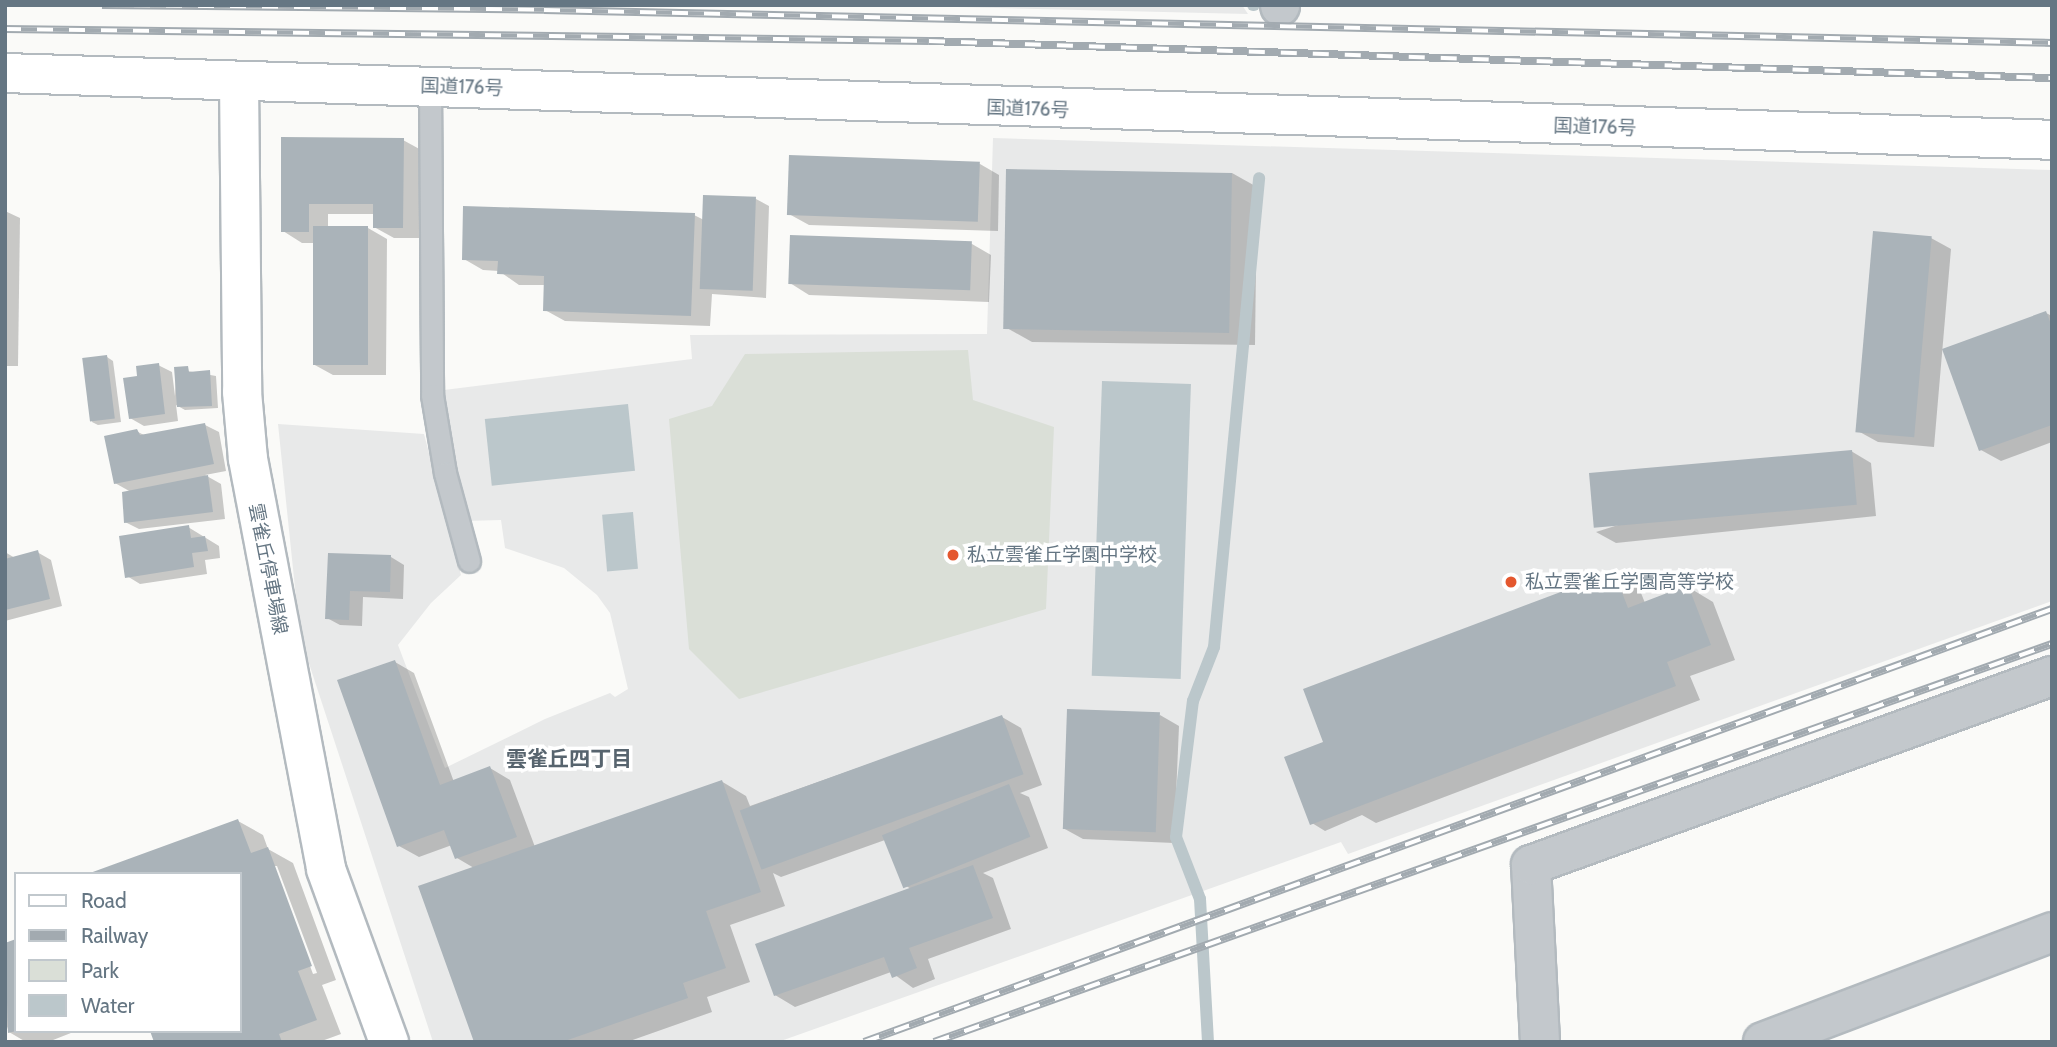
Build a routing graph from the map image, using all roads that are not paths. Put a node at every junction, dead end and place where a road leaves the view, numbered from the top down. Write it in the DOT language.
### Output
graph roads {
  1 [pos="5,73"];
  2 [pos="239,81"];
  3 [pos="430,86"];
  4 [pos="2052,140"];
  5 [pos="469,561"];
  6 [pos="2052,676"];
  7 [pos="2052,932"];
  8 [pos="389,1042"];
  9 [pos="1540,1042"];
  10 [pos="1763,1042"];
  1 -- 2 [label="main road, 国道176号"];
  2 -- 3 [label="main road, 国道176号"];
  2 -- 8 [label="main road, 雲雀丘停車場線"];
  3 -- 4 [label="main road, 国道176号"];
  3 -- 5 [label="lane"];
  6 -- 9 [label="street"];
  7 -- 10 [label="street"];
}
